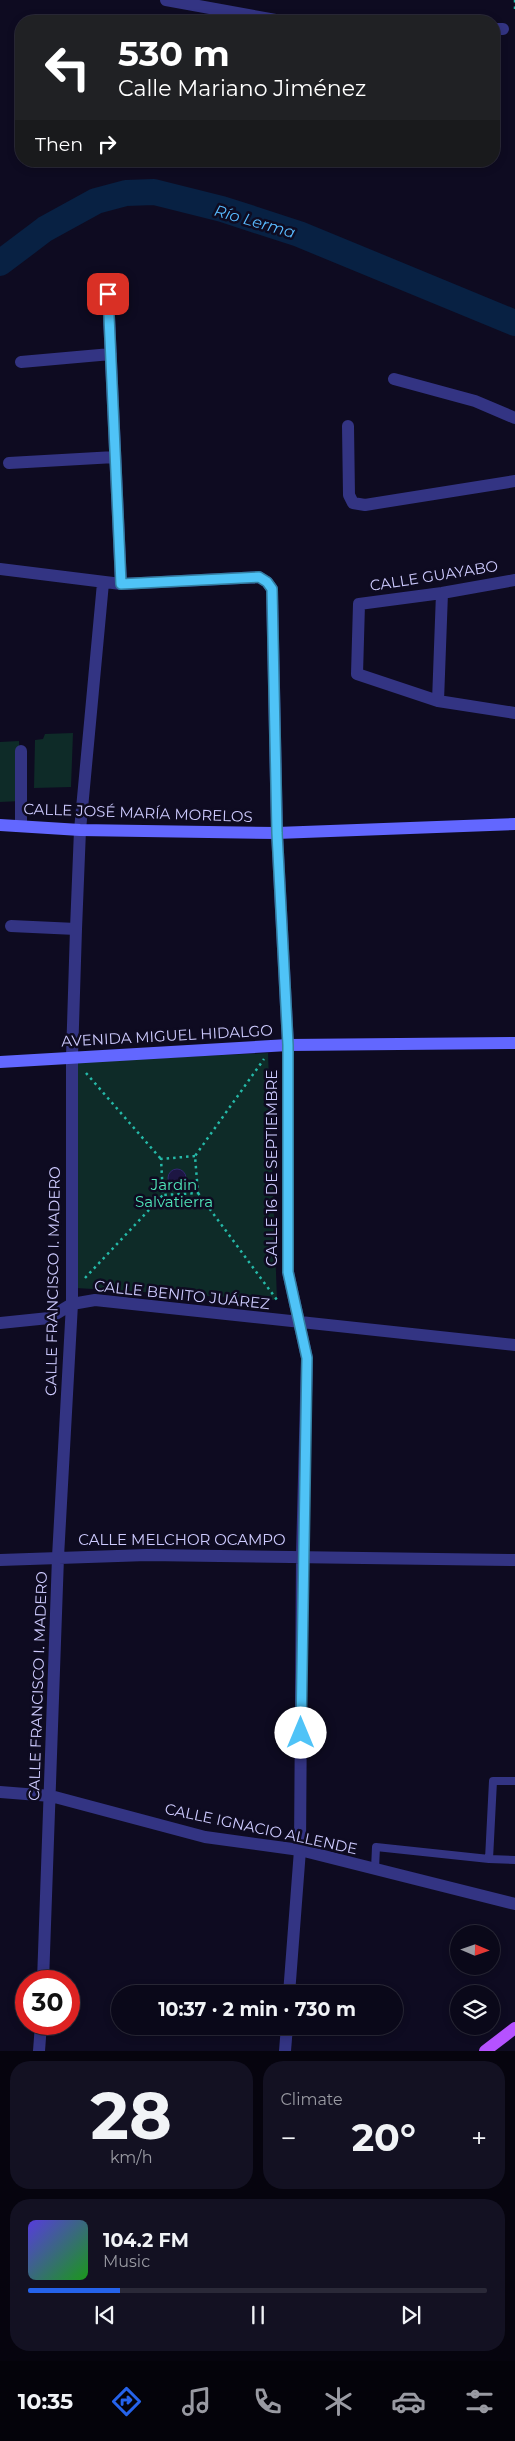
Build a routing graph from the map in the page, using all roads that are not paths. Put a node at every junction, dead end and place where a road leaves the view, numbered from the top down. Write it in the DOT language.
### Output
graph roads {
  1 [pos="166,0"];
  2 [pos="248,15"];
  3 [pos="108,294"];
  4 [pos="110,354"];
  5 [pos="21,362"];
  6 [pos="394,380"];
  7 [pos="515,418"];
  8 [pos="348,426"];
  9 [pos="115,457"];
  10 [pos="9,463"];
  11 [pos="515,481"];
  12 [pos="0,569"];
  13 [pos="515,580"];
  14 [pos="104,582"];
  15 [pos="121,584"];
  16 [pos="442,593"];
  17 [pos="438,701"];
  18 [pos="515,713"];
  19 [pos="21,751"];
  20 [pos="515,824"];
  21 [pos="0,825"];
  22 [pos="21,826"];
  23 [pos="80,830"];
  24 [pos="277,833"];
  25 [pos="11,926"];
  26 [pos="76,929"];
  27 [pos="515,1043"];
  28 [pos="288,1045"];
  29 [pos="72,1057"];
  30 [pos="0,1062"];
  31 [pos="72,1304"];
  32 [pos="0,1323"];
  33 [pos="299,1323"];
  34 [pos="515,1345"];
  35 [pos="302,1556"];
  36 [pos="58,1557"];
  37 [pos="0,1560"];
  38 [pos="515,1560"];
  39 [pos="515,1782"];
  40 [pos="0,1792"];
  41 [pos="51,1796"];
  42 [pos="300,1850"];
  43 [pos="489,1859"];
  44 [pos="515,1860"];
  45 [pos="375,1869"];
  46 [pos="515,1904"];
  47 [pos="43,1970"];
  48 [pos="290,1985"];
  49 [pos="515,2028"];
  50 [pos="40,2035"];
  51 [pos="286,2035"];
  52 [pos="39,2051"];
  53 [pos="285,2051"];
  54 [pos="485,2051"];
  1 -- 2 [label="street"];
  3 -- 4 [label="street"];
  4 -- 5 [label="street"];
  4 -- 9 [label="street"];
  6 -- 7 [label="street"];
  8 -- 11 [label="street"];
  9 -- 10 [label="street"];
  9 -- 15 [label="street"];
  12 -- 14 [label="street"];
  13 -- 16 [label="street, CALLE GUAYABO"];
  14 -- 15 [label="street"];
  14 -- 23 [label="street, CALLE FRANCISCO I. MADERO"];
  15 -- 24 [label="street, CALLE 16 DE SEPTIEMBRE"];
  16 -- 17 [label="street"];
  16 -- 17 [label="street, CALLE GUAYABO"];
  17 -- 18 [label="street"];
  19 -- 22 [label="street"];
  20 -- 24 [label="street, CALLE JOSÉ MARÍA MORELOS"];
  21 -- 22 [label="street, CALLE JOSÉ MARÍA MORELOS"];
  22 -- 23 [label="street, CALLE JOSÉ MARÍA MORELOS"];
  23 -- 24 [label="street, CALLE JOSÉ MARÍA MORELOS"];
  23 -- 26 [label="street, CALLE FRANCISCO I. MADERO"];
  24 -- 28 [label="street, CALLE 16 DE SEPTIEMBRE"];
  25 -- 26 [label="street"];
  26 -- 29 [label="street, CALLE FRANCISCO I. MADERO"];
  27 -- 28 [label="street, AVENIDA MIGUEL HIDALGO"];
  28 -- 29 [label="street, AVENIDA MIGUEL HIDALGO"];
  28 -- 33 [label="street, CALLE 16 DE SEPTIEMBRE"];
  29 -- 30 [label="street, AVENIDA MIGUEL HIDALGO"];
  29 -- 31 [label="street, CALLE FRANCISCO I. MADERO"];
  31 -- 32 [label="street, CALLE BENITO JUÁREZ"];
  31 -- 33 [label="street, CALLE BENITO JUÁREZ"];
  31 -- 36 [label="street, CALLE FRANCISCO I. MADERO"];
  33 -- 34 [label="street, CALLE BENITO JUÁREZ"];
  33 -- 35 [label="street, CALLE 16 DE SEPTIEMBRE"];
  35 -- 36 [label="street, CALLE MELCHOR OCAMPO"];
  35 -- 38 [label="street, CALLE MELCHOR OCAMPO"];
  35 -- 42 [label="street, CALLE 16 DE SEPTIEMBRE"];
  36 -- 37 [label="street, CALLE MELCHOR OCAMPO"];
  36 -- 41 [label="street, CALLE FRANCISCO I. MADERO"];
  39 -- 43 [label="lane"];
  40 -- 41 [label="street, CALLE IGNACIO ALLENDE"];
  41 -- 42 [label="street, CALLE IGNACIO ALLENDE"];
  41 -- 47 [label="street, CALLE FRANCISCO I. MADERO"];
  42 -- 45 [label="street, CALLE IGNACIO ALLENDE"];
  42 -- 48 [label="street, CALLE 16 DE SEPTIEMBRE"];
  43 -- 44 [label="lane"];
  43 -- 45 [label="lane"];
  45 -- 46 [label="street, CALLE IGNACIO ALLENDE"];
  49 -- 54 [label="main road"];
  50 -- 52 [label="street"];
  51 -- 53 [label="street"];
}
